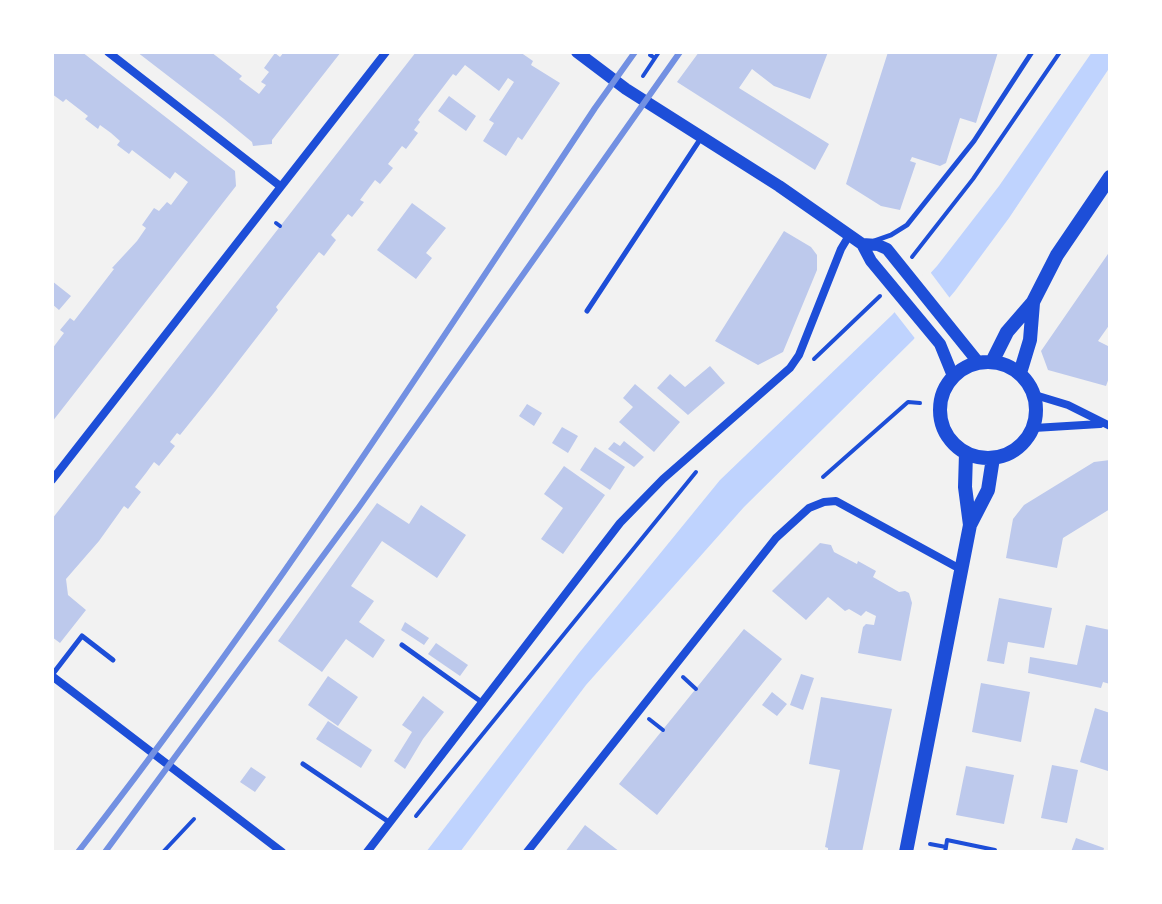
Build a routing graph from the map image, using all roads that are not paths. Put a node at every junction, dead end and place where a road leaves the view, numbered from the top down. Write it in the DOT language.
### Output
graph roads {
  1 [pos="108,52"];
  2 [pos="386,52"];
  3 [pos="577,52"];
  4 [pos="1032,52"];
  5 [pos="701,137"];
  6 [pos="1110,177"];
  7 [pos="280,186"];
  8 [pos="850,234"];
  9 [pos="862,244"];
  10 [pos="1033,302"];
  11 [pos="587,311"];
  12 [pos="985,362"];
  13 [pos="1020,373"];
  14 [pos="953,376"];
  15 [pos="1035,395"];
  16 [pos="1106,425"];
  17 [pos="1034,428"];
  18 [pos="966,453"];
  19 [pos="993,458"];
  20 [pos="52,480"];
  21 [pos="970,525"];
  22 [pos="962,570"];
  23 [pos="402,645"];
  24 [pos="113,660"];
  25 [pos="52,676"];
  26 [pos="484,703"];
  27 [pos="303,764"];
  28 [pos="390,823"];
  29 [pos="282,852"];
  30 [pos="367,852"];
  31 [pos="527,852"];
  32 [pos="906,852"];
  1 -- 7 [label="street"];
  2 -- 7 [label="street"];
  3 -- 5 [label="street"];
  4 -- 9 [label="lane"];
  5 -- 8 [label="street"];
  5 -- 11 [label="lane"];
  6 -- 10 [label="main road"];
  7 -- 20 [label="street"];
  8 -- 9 [label="street"];
  8 -- 26 [label="street"];
  9 -- 12 [label="street"];
  9 -- 14 [label="street"];
  10 -- 12 [label="main road"];
  10 -- 13 [label="main road"];
  12 -- 13 [label="main road"];
  12 -- 14 [label="main road"];
  13 -- 15 [label="main road"];
  14 -- 18 [label="main road"];
  15 -- 16 [label="street"];
  15 -- 17 [label="main road"];
  16 -- 17 [label="street"];
  17 -- 19 [label="main road"];
  18 -- 19 [label="main road"];
  18 -- 21 [label="main road"];
  19 -- 21 [label="main road"];
  21 -- 22 [label="main road"];
  22 -- 31 [label="street"];
  22 -- 32 [label="main road"];
  23 -- 26 [label="lane"];
  24 -- 25 [label="lane"];
  25 -- 29 [label="street"];
  26 -- 28 [label="street"];
  27 -- 28 [label="lane"];
  28 -- 30 [label="street"];
}
